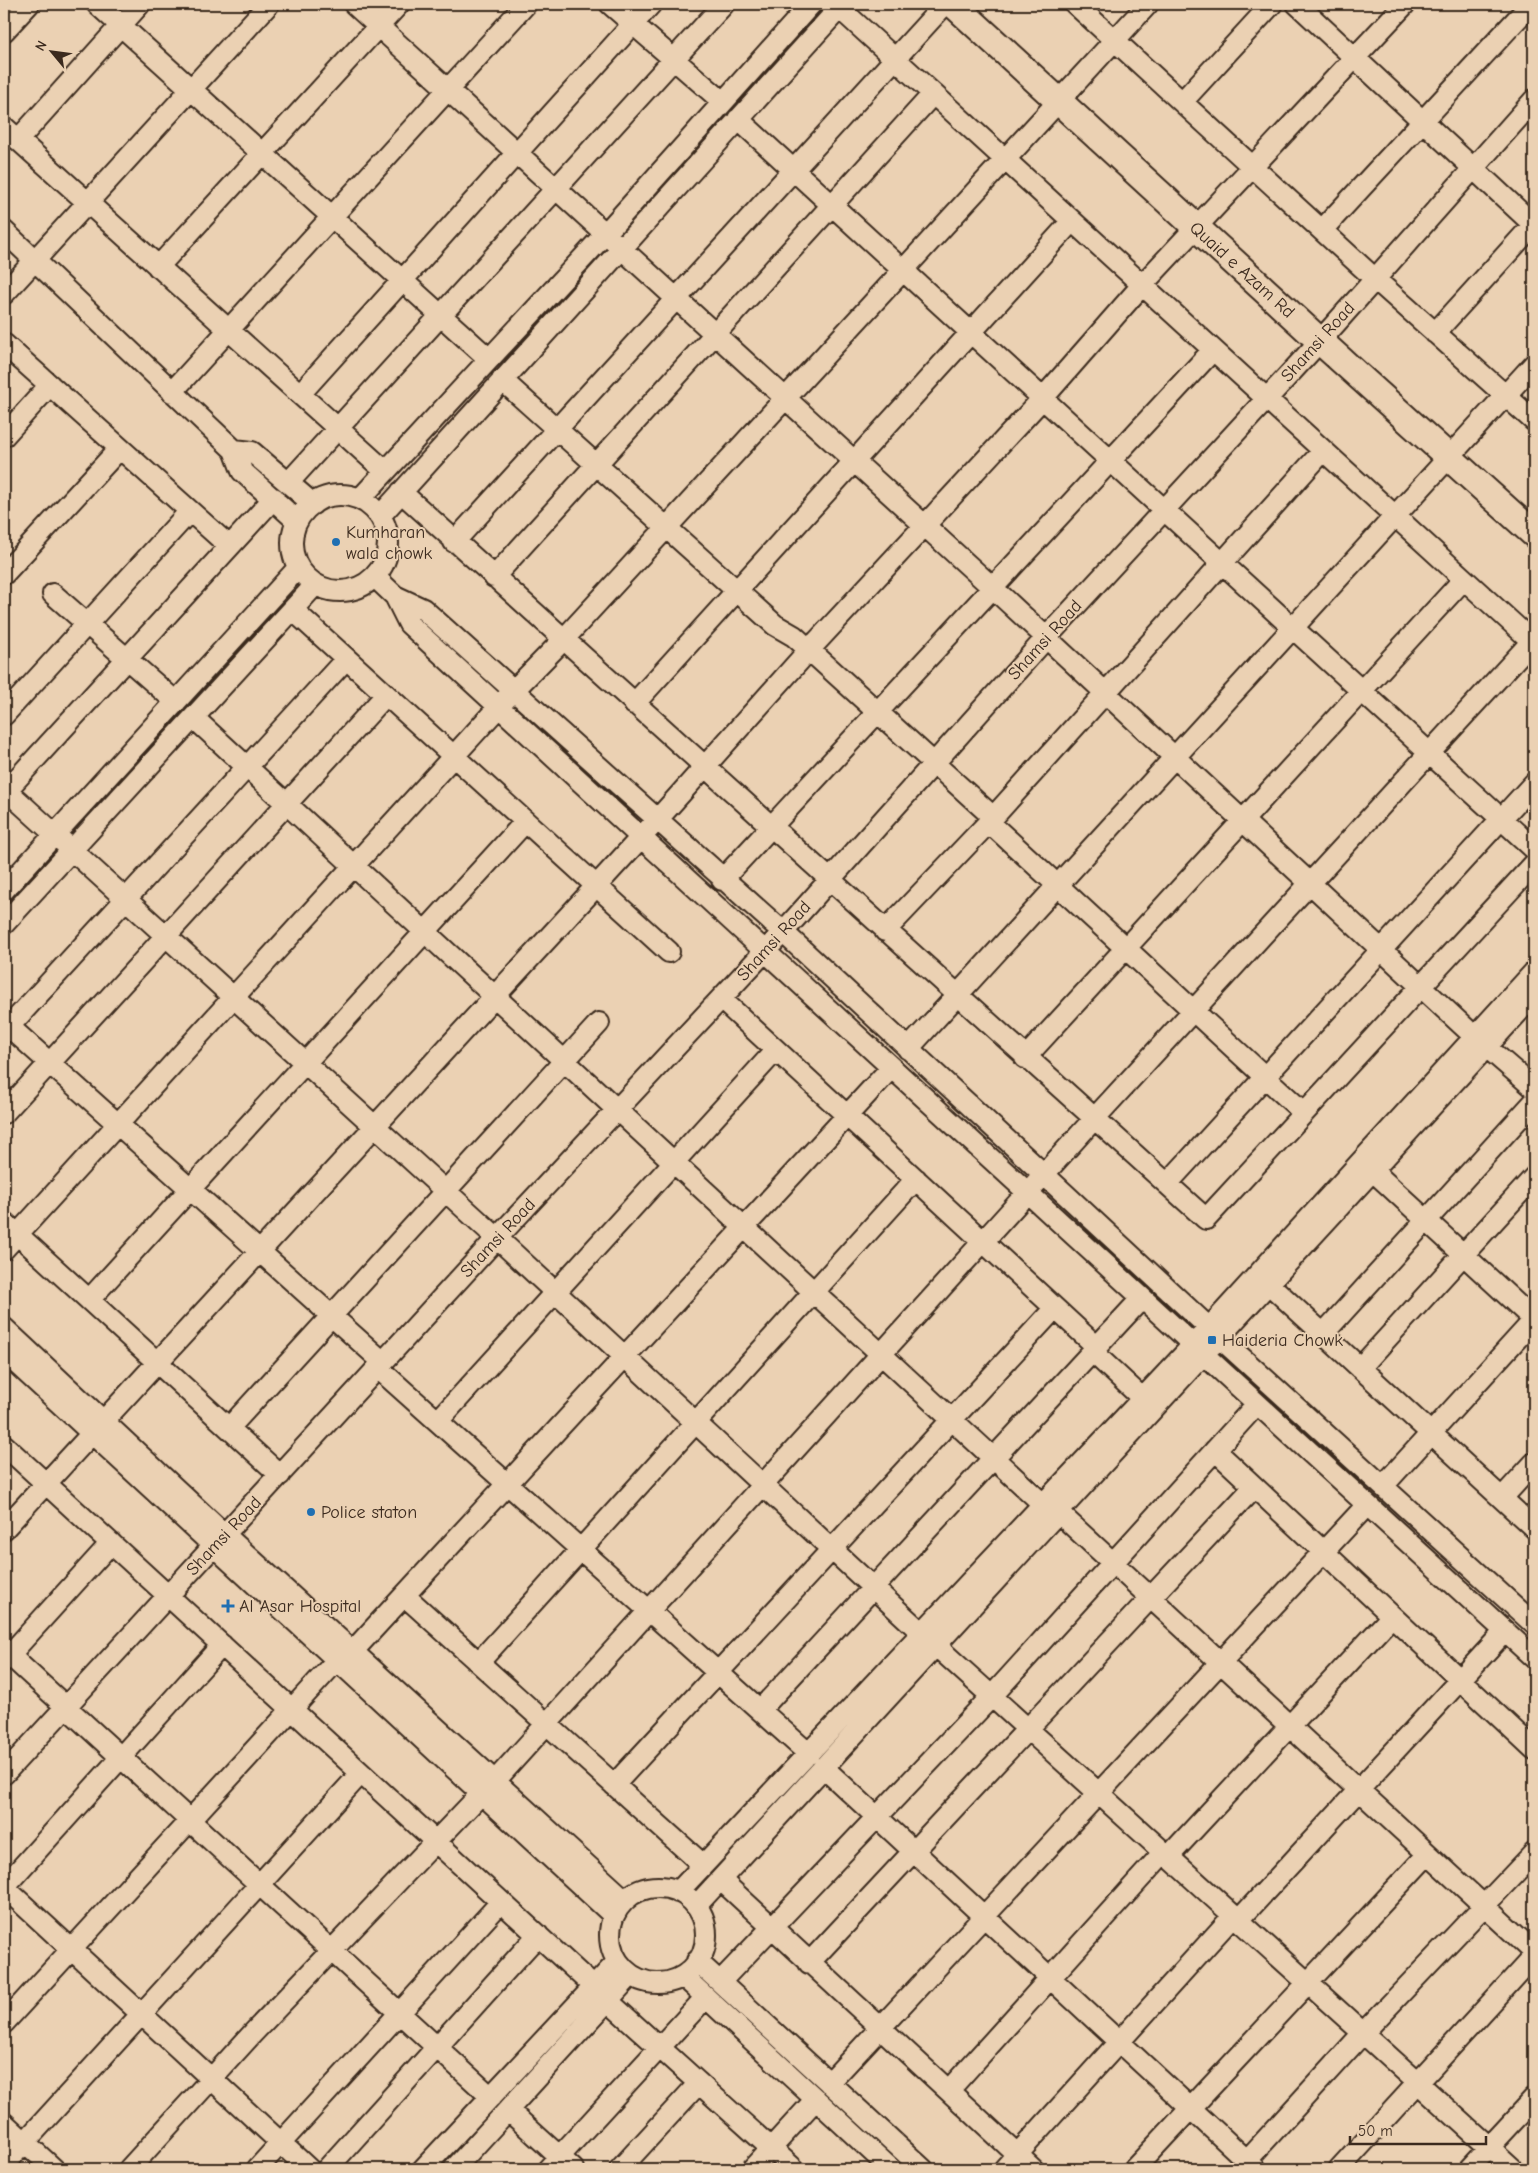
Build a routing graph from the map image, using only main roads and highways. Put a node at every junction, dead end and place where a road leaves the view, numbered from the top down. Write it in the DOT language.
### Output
graph roads {
  1 [pos="953,4"];
  2 [pos="1534,534"];
  1 -- 2 [label="main road, Quaid e Azam Rd"];
}
